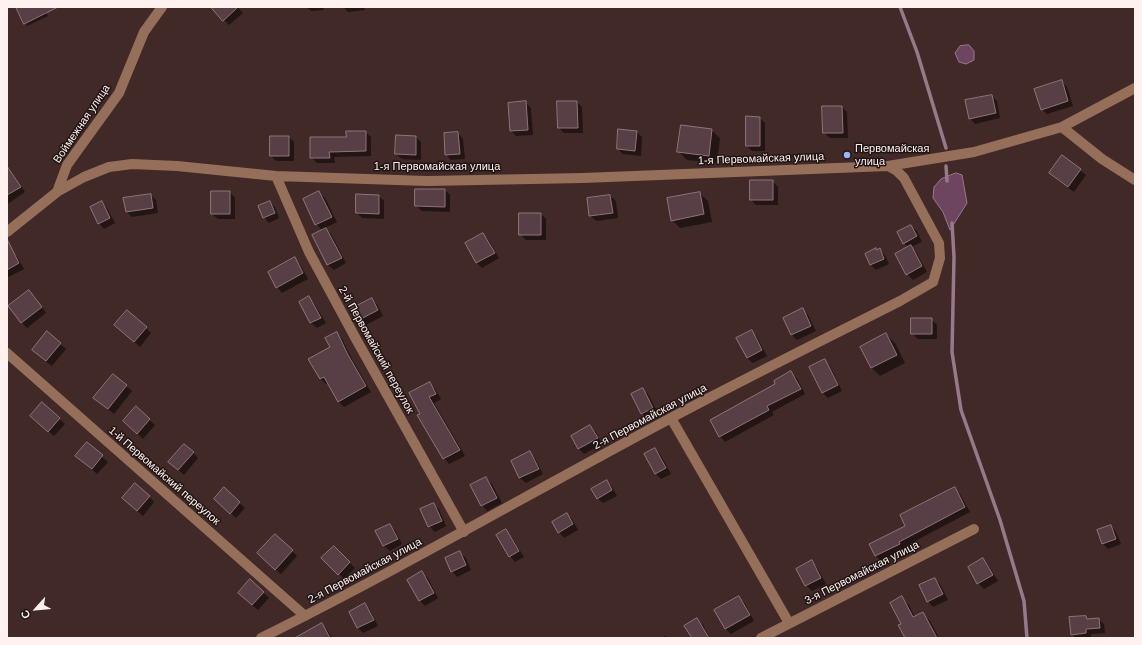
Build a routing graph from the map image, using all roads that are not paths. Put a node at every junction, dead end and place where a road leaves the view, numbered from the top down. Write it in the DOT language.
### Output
graph roads {
  1 [pos="162,7"];
  2 [pos="1135,88"];
  3 [pos="1062,127"];
  4 [pos="888,166"];
  5 [pos="276,176"];
  6 [pos="1135,180"];
  7 [pos="57,192"];
  8 [pos="7,232"];
  9 [pos="7,353"];
  10 [pos="671,418"];
  11 [pos="974,529"];
  12 [pos="464,532"];
  13 [pos="306,616"];
  14 [pos="789,623"];
  15 [pos="261,638"];
  16 [pos="761,638"];
  1 -- 7 [label="street, Воймежная улица"];
  2 -- 3 [label="street, 1-я Первомайская улица"];
  3 -- 4 [label="street, 1-я Первомайская улица"];
  3 -- 6 [label="street"];
  4 -- 5 [label="street, 1-я Первомайская улица"];
  4 -- 10 [label="street, 2-я Первомайская улица"];
  5 -- 7 [label="street, 1-я Первомайская улица"];
  5 -- 12 [label="street, 2-й Первомайский переулок"];
  7 -- 8 [label="street, 1-я Первомайская улица"];
  9 -- 13 [label="street, 1-й Первомайский переулок"];
  10 -- 12 [label="street, 2-я Первомайская улица"];
  10 -- 14 [label="street"];
  11 -- 14 [label="street, 3-я Первомайская улица"];
  12 -- 13 [label="street, 2-я Первомайская улица"];
  13 -- 15 [label="street, 2-я Первомайская улица"];
  14 -- 16 [label="street, 3-я Первомайская улица"];
}
